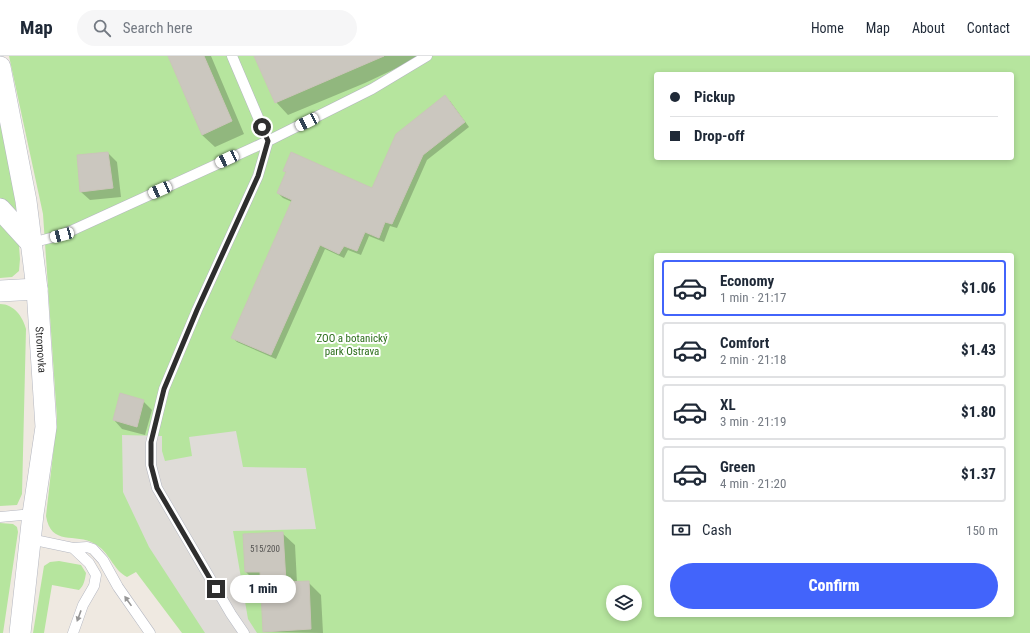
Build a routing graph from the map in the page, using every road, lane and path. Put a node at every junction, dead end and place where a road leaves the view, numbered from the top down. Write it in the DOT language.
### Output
graph roads {
  1 [pos="232,56"];
  2 [pos="427,56"];
  3 [pos="0,68"];
  4 [pos="268,141"];
  5 [pos="0,209"];
  6 [pos="31,243"];
  7 [pos="37,289"];
  8 [pos="0,291"];
  9 [pos="33,514"];
  10 [pos="0,517"];
  11 [pos="30,539"];
  12 [pos="73,548"];
  13 [pos="20,633"];
  14 [pos="74,633"];
  15 [pos="150,633"];
  16 [pos="244,633"];
  1 -- 4 [label="lane"];
  2 -- 4 [label="lane"];
  3 -- 6 [label="street, Stromovka"];
  4 -- 6 [label="lane"];
  4 -- 16 [label="lane"];
  5 -- 6 [label="street"];
  6 -- 7 [label="street, Stromovka"];
  7 -- 8 [label="street"];
  7 -- 9 [label="street, Stromovka"];
  9 -- 10 [label="lane"];
  9 -- 11 [label="street, Stromovka"];
  11 -- 12 [label="lane"];
  11 -- 13 [label="street, Stromovka"];
  12 -- 14 [label="lane, one-way"];
  15 -- 12 [label="lane, one-way"];
}
